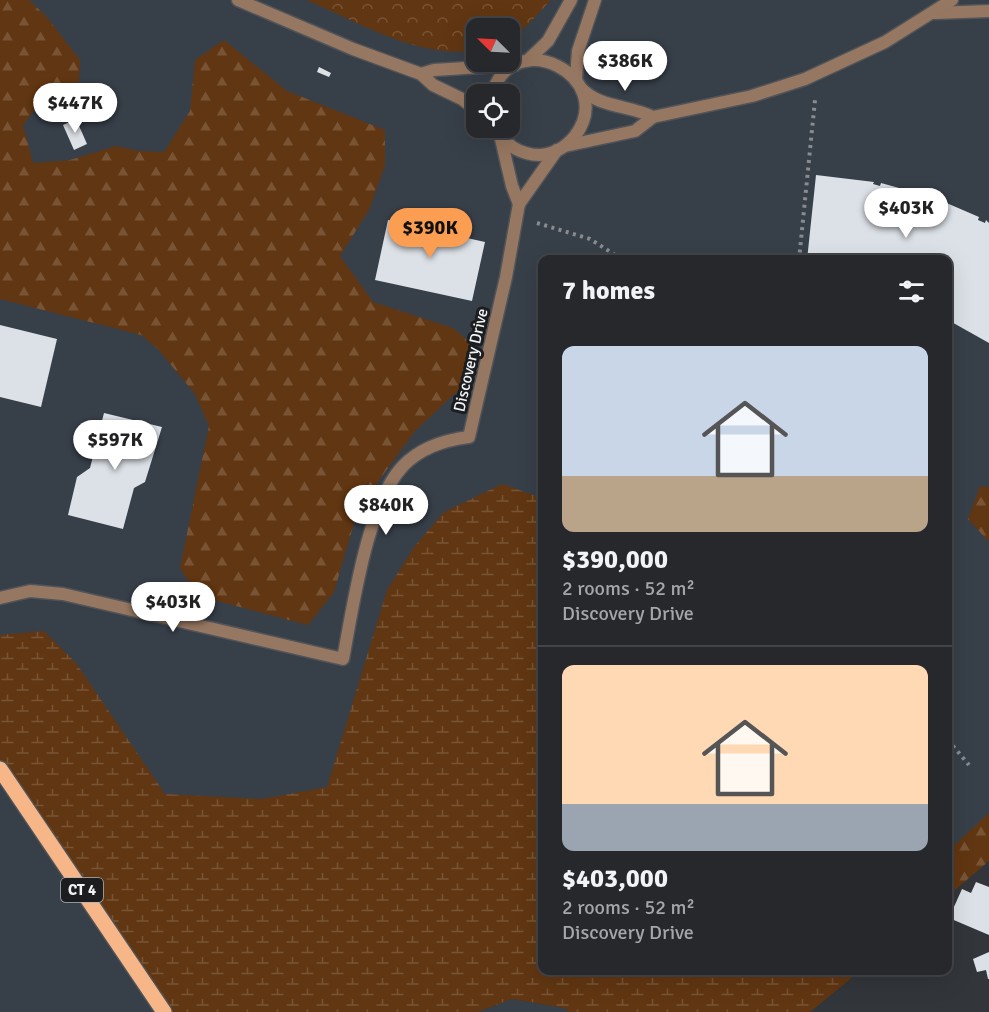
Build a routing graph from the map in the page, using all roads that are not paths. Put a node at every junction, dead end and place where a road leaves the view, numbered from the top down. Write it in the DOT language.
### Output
graph roads {
  1 [pos="238,0"];
  2 [pos="571,0"];
  3 [pos="595,0"];
  4 [pos="952,0"];
  5 [pos="989,11"];
  6 [pos="933,13"];
  7 [pos="522,63"];
  8 [pos="421,74"];
  9 [pos="578,83"];
  10 [pos="498,84"];
  11 [pos="466,102"];
  12 [pos="653,117"];
  13 [pos="499,138"];
  14 [pos="504,138"];
  15 [pos="561,148"];
  16 [pos="519,204"];
  17 [pos="0,598"];
  18 [pos="0,768"];
  19 [pos="164,1012"];
  1 -- 8 [label="street"];
  2 -- 7 [label="street"];
  3 -- 9 [label="street, Discovery Drive"];
  4 -- 6 [label="street"];
  5 -- 6 [label="street"];
  6 -- 12 [label="street"];
  7 -- 8 [label="street"];
  7 -- 9 [label="street"];
  7 -- 10 [label="street"];
  8 -- 11 [label="street"];
  9 -- 12 [label="street"];
  9 -- 15 [label="street, Discovery Drive"];
  12 -- 15 [label="street"];
  13 -- 16 [label="street, Discovery Drive"];
  14 -- 15 [label="street"];
  15 -- 16 [label="street, Discovery Drive"];
  16 -- 17 [label="street, Discovery Drive"];
  18 -- 19 [label="main road, CT 4"];
}
